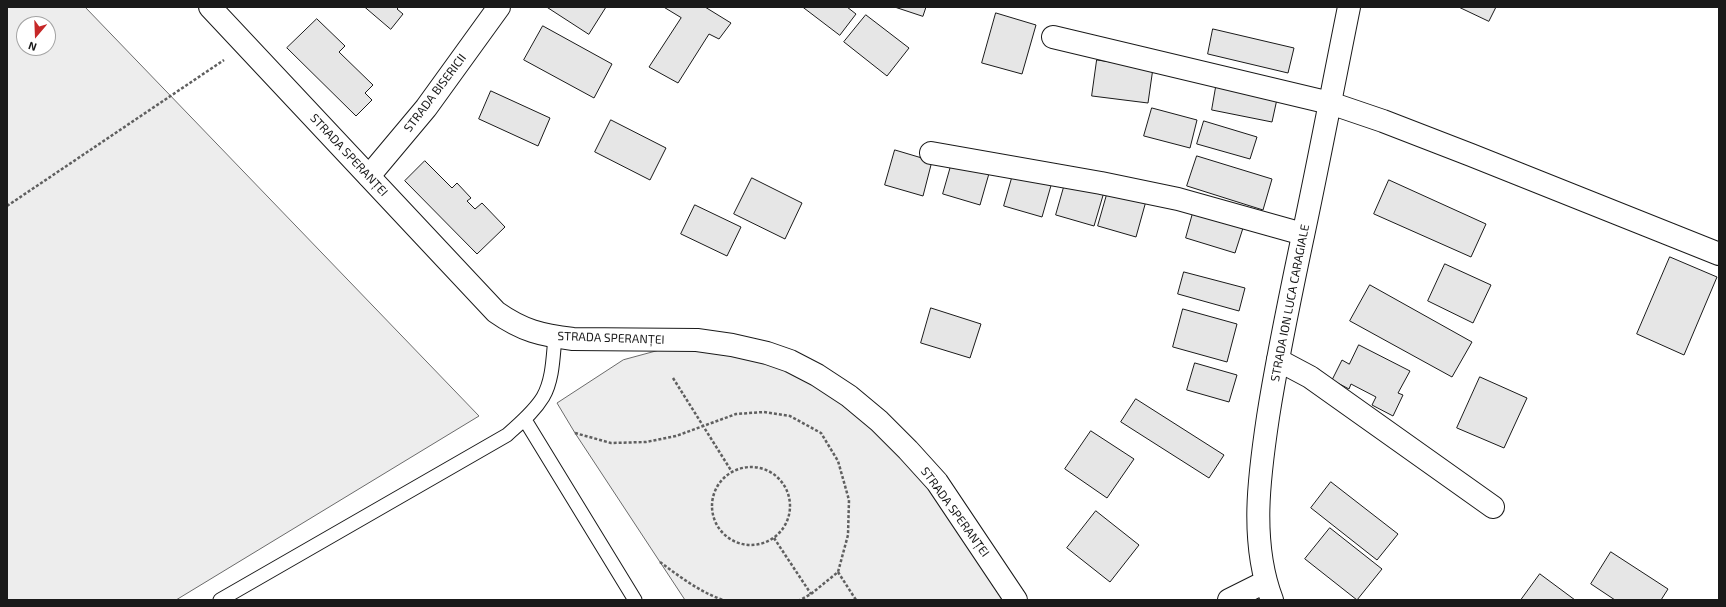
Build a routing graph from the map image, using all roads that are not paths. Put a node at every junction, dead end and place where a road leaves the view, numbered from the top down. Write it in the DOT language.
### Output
graph roads {
  1 [pos="210,7"];
  2 [pos="498,7"];
  3 [pos="1349,7"];
  4 [pos="1054,37"];
  5 [pos="1330,103"];
  6 [pos="931,153"];
  7 [pos="369,176"];
  8 [pos="1303,234"];
  9 [pos="1719,254"];
  10 [pos="555,337"];
  11 [pos="1278,360"];
  12 [pos="525,420"];
  13 [pos="1493,507"];
  14 [pos="1268,591"];
  15 [pos="220,600"];
  16 [pos="635,600"];
  17 [pos="1016,600"];
  18 [pos="1229,600"];
  1 -- 7 [label="street, STRADA SPERANȚEI"];
  2 -- 7 [label="street, STRADA BISERICII"];
  3 -- 5 [label="street, STRADA ION LUCA CARAGIALE"];
  4 -- 5 [label="street"];
  5 -- 8 [label="street, STRADA ION LUCA CARAGIALE"];
  5 -- 9 [label="street"];
  6 -- 8 [label="street"];
  7 -- 10 [label="street, STRADA SPERANȚEI"];
  8 -- 11 [label="street, STRADA ION LUCA CARAGIALE"];
  10 -- 12 [label="lane"];
  10 -- 17 [label="street, STRADA SPERANȚEI"];
  11 -- 13 [label="street"];
  11 -- 14 [label="street, STRADA ION LUCA CARAGIALE"];
  12 -- 15 [label="lane"];
  12 -- 16 [label="lane"];
  14 -- 18 [label="street"];
}
